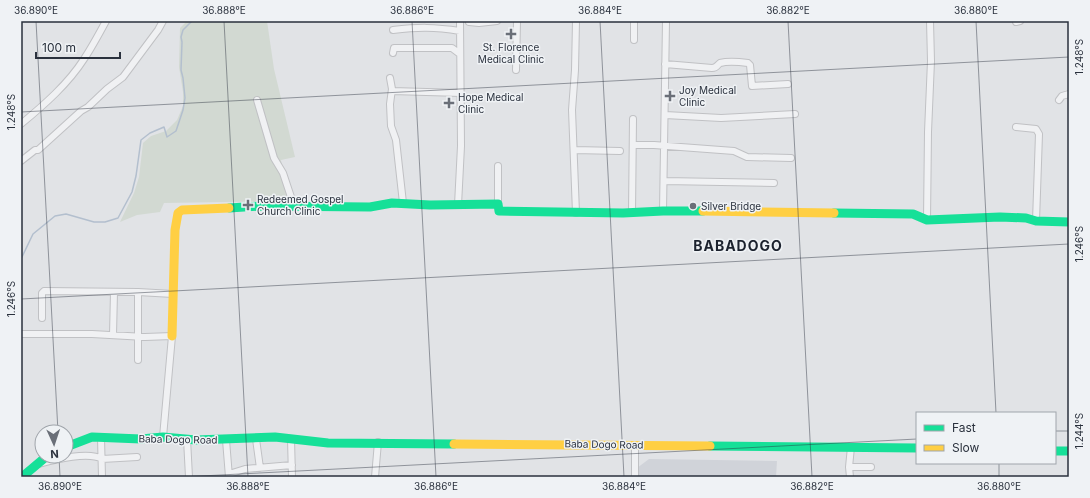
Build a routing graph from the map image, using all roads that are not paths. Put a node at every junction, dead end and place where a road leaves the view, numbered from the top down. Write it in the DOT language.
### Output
graph roads {
  1 [pos="106,21"];
  2 [pos="163,21"];
  3 [pos="460,21"];
  4 [pos="497,21"];
  5 [pos="517,21"];
  6 [pos="576,21"];
  7 [pos="634,21"];
  8 [pos="666,21"];
  9 [pos="930,21"];
  10 [pos="469,22"];
  11 [pos="393,30"];
  12 [pos="460,31"];
  13 [pos="634,40"];
  14 [pos="394,53"];
  15 [pos="460,54"];
  16 [pos="665,64"];
  17 [pos="516,70"];
  18 [pos="390,78"];
  19 [pos="788,84"];
  20 [pos="392,91"];
  21 [pos="461,93"];
  22 [pos="1069,94"];
  23 [pos="257,100"];
  24 [pos="1059,100"];
  25 [pos="795,114"];
  26 [pos="665,115"];
  27 [pos="633,119"];
  28 [pos="21,124"];
  29 [pos="1016,127"];
  30 [pos="633,145"];
  31 [pos="665,146"];
  32 [pos="574,150"];
  33 [pos="620,151"];
  34 [pos="791,158"];
  35 [pos="21,161"];
  36 [pos="498,166"];
  37 [pos="664,181"];
  38 [pos="774,183"];
  39 [pos="403,203"];
  40 [pos="498,204"];
  41 [pos="458,205"];
  42 [pos="294,206"];
  43 [pos="663,211"];
  44 [pos="576,213"];
  45 [pos="632,213"];
  46 [pos="927,220"];
  47 [pos="1036,221"];
  48 [pos="1069,222"];
  49 [pos="114,292"];
  50 [pos="138,292"];
  51 [pos="173,294"];
  52 [pos="42,318"];
  53 [pos="21,334"];
  54 [pos="113,336"];
  55 [pos="138,336"];
  56 [pos="172,336"];
  57 [pos="138,360"];
  58 [pos="163,437"];
  59 [pos="101,438"];
  60 [pos="187,439"];
  61 [pos="256,439"];
  62 [pos="291,439"];
  63 [pos="226,440"];
  64 [pos="378,442"];
  65 [pos="74,444"];
  66 [pos="635,445"];
  67 [pos="851,448"];
  68 [pos="916,448"];
  69 [pos="1056,451"];
  70 [pos="1069,451"];
  71 [pos="137,457"];
  72 [pos="102,459"];
  73 [pos="35,465"];
  74 [pos="292,465"];
  75 [pos="849,467"];
  76 [pos="871,467"];
  77 [pos="260,468"];
  78 [pos="229,476"];
  79 [pos="22,477"];
  80 [pos="102,477"];
  81 [pos="189,477"];
  82 [pos="292,477"];
  83 [pos="375,477"];
  84 [pos="635,477"];
  85 [pos="850,477"];
  1 -- 28 [label="street"];
  2 -- 35 [label="street"];
  3 -- 12 [label="street"];
  4 -- 10 [label="street"];
  5 -- 17 [label="street"];
  6 -- 32 [label="street"];
  7 -- 13 [label="street"];
  8 -- 16 [label="street"];
  9 -- 46 [label="street"];
  11 -- 12 [label="street"];
  12 -- 15 [label="street"];
  14 -- 15 [label="street"];
  15 -- 21 [label="street"];
  16 -- 19 [label="street"];
  16 -- 26 [label="street"];
  18 -- 20 [label="street"];
  20 -- 21 [label="street"];
  20 -- 39 [label="street"];
  21 -- 41 [label="street"];
  22 -- 24 [label="street"];
  23 -- 42 [label="street"];
  25 -- 26 [label="street"];
  26 -- 31 [label="street"];
  27 -- 30 [label="street"];
  29 -- 47 [label="street"];
  30 -- 31 [label="street"];
  30 -- 45 [label="street"];
  31 -- 34 [label="street"];
  31 -- 37 [label="street"];
  32 -- 33 [label="street"];
  32 -- 44 [label="street"];
  36 -- 40 [label="street"];
  37 -- 38 [label="street"];
  37 -- 43 [label="street"];
  39 -- 41 [label="street"];
  39 -- 42 [label="street"];
  40 -- 41 [label="street"];
  40 -- 44 [label="street"];
  42 -- 51 [label="street"];
  43 -- 45 [label="street"];
  43 -- 46 [label="street"];
  44 -- 45 [label="street"];
  46 -- 47 [label="street"];
  47 -- 48 [label="street"];
  49 -- 50 [label="street"];
  49 -- 52 [label="street"];
  49 -- 54 [label="street"];
  50 -- 51 [label="street"];
  50 -- 55 [label="street"];
  51 -- 56 [label="street"];
  53 -- 54 [label="street"];
  54 -- 55 [label="street"];
  55 -- 56 [label="street"];
  55 -- 57 [label="street"];
  56 -- 58 [label="street"];
  58 -- 59 [label="street, Baba Dogo Road"];
  58 -- 60 [label="street, Baba Dogo Road"];
  59 -- 65 [label="street, Baba Dogo Road"];
  59 -- 72 [label="street"];
  60 -- 63 [label="street, Baba Dogo Road"];
  60 -- 81 [label="street"];
  61 -- 62 [label="street, Baba Dogo Road"];
  61 -- 63 [label="street, Baba Dogo Road"];
  61 -- 77 [label="street"];
  62 -- 64 [label="street, Baba Dogo Road"];
  62 -- 74 [label="street"];
  63 -- 78 [label="street"];
  64 -- 66 [label="street, Baba Dogo Road"];
  64 -- 83 [label="street"];
  66 -- 67 [label="street, Baba Dogo Road"];
  66 -- 84 [label="street"];
  67 -- 68 [label="street, Baba Dogo Road"];
  67 -- 75 [label="street"];
  69 -- 70 [label="street"];
  71 -- 72 [label="street"];
  72 -- 73 [label="street"];
  72 -- 80 [label="street"];
  73 -- 79 [label="street"];
  74 -- 77 [label="street"];
  74 -- 82 [label="street"];
  75 -- 76 [label="street"];
  75 -- 85 [label="street"];
  77 -- 78 [label="street"];
}
